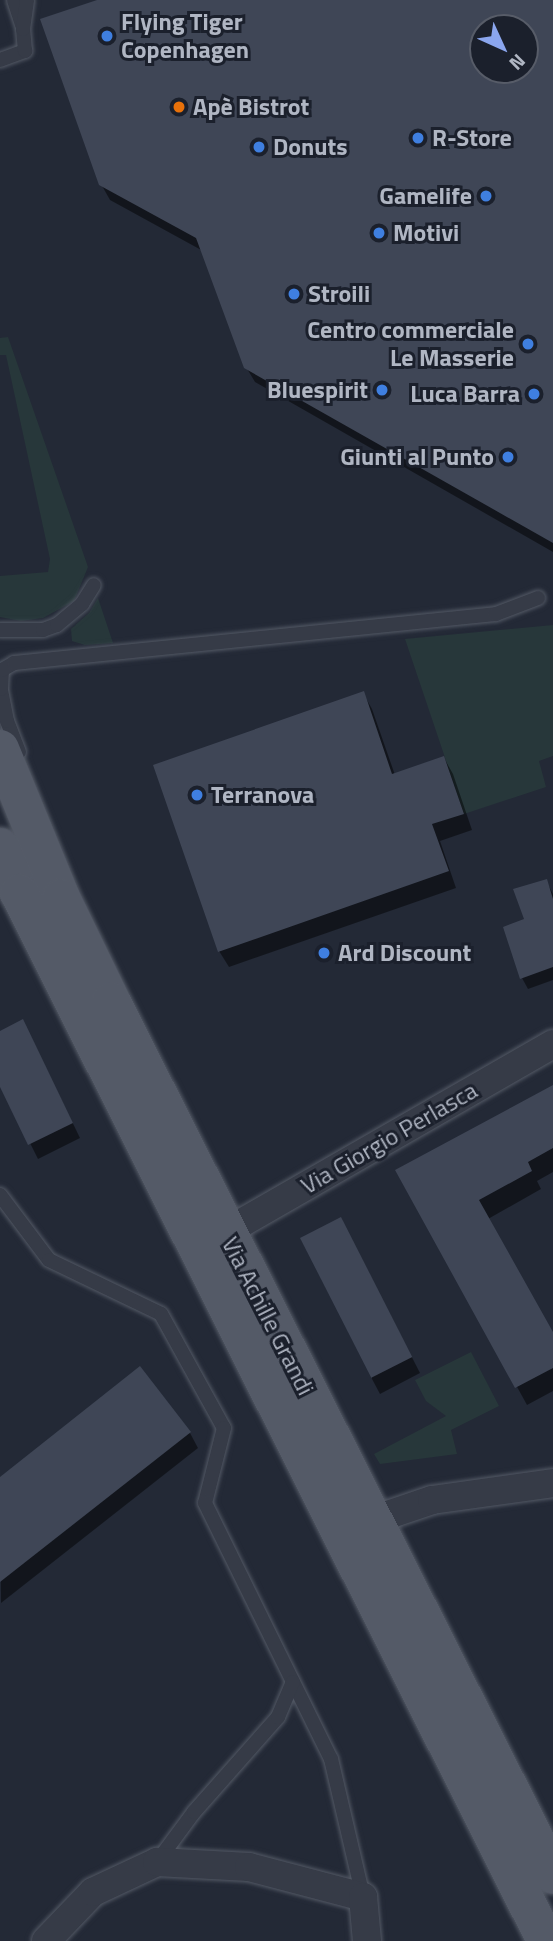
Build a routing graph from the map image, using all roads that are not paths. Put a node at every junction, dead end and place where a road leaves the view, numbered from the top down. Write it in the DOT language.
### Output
graph roads {
  1 [pos="14,0"];
  2 [pos="27,0"];
  3 [pos="23,29"];
  4 [pos="0,60"];
  5 [pos="94,585"];
  6 [pos="538,598"];
  7 [pos="0,630"];
  8 [pos="13,758"];
  9 [pos="0,847"];
  10 [pos="553,1044"];
  11 [pos="0,1195"];
  12 [pos="226,1232"];
  13 [pos="553,1483"];
  14 [pos="373,1520"];
  15 [pos="293,1682"];
  16 [pos="157,1862"];
  17 [pos="553,1875"];
  18 [pos="363,1897"];
  19 [pos="46,1941"];
  20 [pos="367,1941"];
  21 [pos="545,1941"];
  1 -- 3 [label="lane"];
  2 -- 3 [label="lane"];
  3 -- 4 [label="lane"];
  5 -- 7 [label="lane"];
  6 -- 8 [label="lane"];
  8 -- 12 [label="main road, Via Achille Grandi"];
  9 -- 21 [label="main road, Via Achille Grandi"];
  10 -- 12 [label="street, Via Giorgio Perlasca"];
  11 -- 15 [label="lane"];
  12 -- 14 [label="main road, Via Achille Grandi"];
  13 -- 14 [label="street"];
  14 -- 17 [label="main road, Via Achille Grandi"];
  15 -- 16 [label="lane"];
  15 -- 18 [label="lane"];
  16 -- 18 [label="street"];
  16 -- 19 [label="street"];
  18 -- 20 [label="street"];
}
